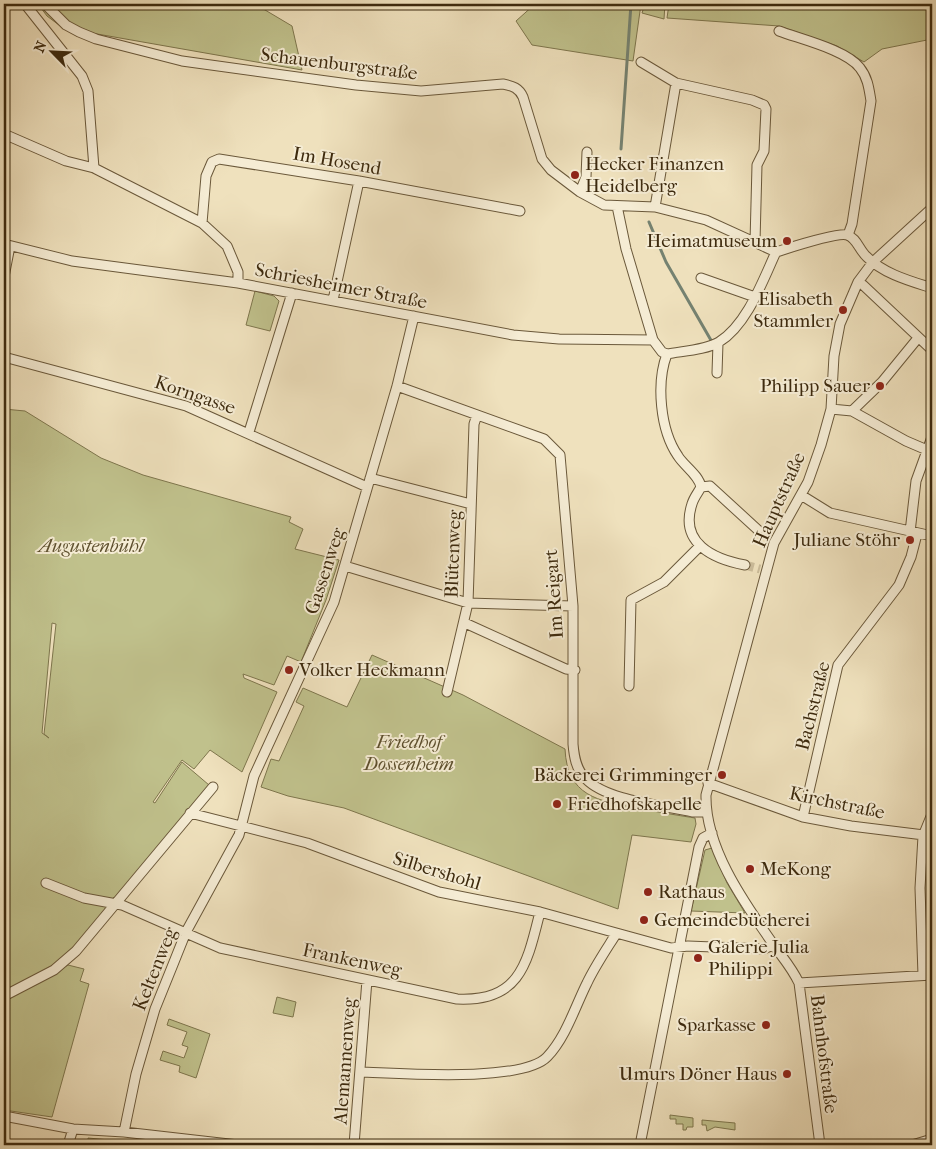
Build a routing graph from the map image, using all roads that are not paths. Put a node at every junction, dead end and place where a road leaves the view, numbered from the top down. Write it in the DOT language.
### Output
graph roads {
  1 [pos="25,4"];
  2 [pos="45,4"];
  3 [pos="779,31"];
  4 [pos="641,62"];
  5 [pos="676,83"];
  6 [pos="4,134"];
  7 [pos="587,152"];
  8 [pos="94,168"];
  9 [pos="359,181"];
  10 [pos="580,192"];
  11 [pos="617,206"];
  12 [pos="655,207"];
  13 [pos="932,208"];
  14 [pos="520,210"];
  15 [pos="202,223"];
  16 [pos="848,235"];
  17 [pos="755,242"];
  18 [pos="7,245"];
  19 [pos="776,252"];
  20 [pos="873,262"];
  21 [pos="4,278"];
  22 [pos="701,278"];
  23 [pos="858,282"];
  24 [pos="238,283"];
  25 [pos="932,288"];
  26 [pos="292,293"];
  27 [pos="755,297"];
  28 [pos="332,300"];
  29 [pos="414,316"];
  30 [pos="918,338"];
  31 [pos="653,340"];
  32 [pos="718,343"];
  33 [pos="932,350"];
  34 [pos="667,354"];
  35 [pos="4,357"];
  36 [pos="717,373"];
  37 [pos="397,386"];
  38 [pos="831,409"];
  39 [pos="852,411"];
  40 [pos="477,415"];
  41 [pos="249,432"];
  42 [pos="932,437"];
  43 [pos="927,450"];
  44 [pos="368,483"];
  45 [pos="701,487"];
  46 [pos="800,495"];
  47 [pos="470,504"];
  48 [pos="758,530"];
  49 [pos="913,533"];
  50 [pos="932,536"];
  51 [pos="700,546"];
  52 [pos="745,565"];
  53 [pos="345,566"];
  54 [pos="468,603"];
  55 [pos="573,606"];
  56 [pos="465,623"];
  57 [pos="575,670"];
  58 [pos="629,686"];
  59 [pos="447,692"];
  60 [pos="708,783"];
  61 [pos="213,787"];
  62 [pos="707,812"];
  63 [pos="190,814"];
  64 [pos="932,814"];
  65 [pos="803,817"];
  66 [pos="242,828"];
  67 [pos="712,833"];
  68 [pos="928,836"];
  69 [pos="46,883"];
  70 [pos="114,903"];
  71 [pos="540,912"];
  72 [pos="186,932"];
  73 [pos="616,934"];
  74 [pos="773,945"];
  75 [pos="679,948"];
  76 [pos="928,975"];
  77 [pos="367,980"];
  78 [pos="799,983"];
  79 [pos="4,996"];
  80 [pos="360,1072"];
  81 [pos="4,1116"];
  82 [pos="73,1129"];
  83 [pos="124,1132"];
  84 [pos="932,1139"];
  85 [pos="213,1144"];
  86 [pos="68,1145"];
  87 [pos="238,1145"];
  88 [pos="354,1145"];
  89 [pos="640,1145"];
  90 [pos="820,1145"];
  91 [pos="912,1145"];
  1 -- 8 [label="street"];
  2 -- 10 [label="street, Schauenburgstraße"];
  3 -- 16 [label="street"];
  4 -- 5 [label="street"];
  5 -- 12 [label="street"];
  5 -- 17 [label="street"];
  6 -- 8 [label="street"];
  7 -- 10 [label="street"];
  8 -- 15 [label="street"];
  9 -- 14 [label="street, Im Hosend"];
  9 -- 15 [label="street, Im Hosend"];
  9 -- 28 [label="street"];
  10 -- 11 [label="street, Schauenburgstraße"];
  11 -- 12 [label="street, Schauenburgstraße"];
  11 -- 31 [label="street"];
  12 -- 17 [label="street, Schauenburgstraße"];
  13 -- 20 [label="street, Hauptstraße"];
  15 -- 24 [label="street"];
  16 -- 19 [label="street"];
  16 -- 20 [label="street"];
  17 -- 19 [label="street, Schauenburgstraße"];
  18 -- 21 [label="street"];
  18 -- 24 [label="street, Schriesheimer Straße"];
  19 -- 27 [label="street"];
  20 -- 23 [label="street, Hauptstraße"];
  20 -- 25 [label="street"];
  22 -- 27 [label="street"];
  23 -- 30 [label="street"];
  23 -- 38 [label="street, Hauptstraße"];
  24 -- 26 [label="street, Schriesheimer Straße"];
  26 -- 28 [label="street, Schriesheimer Straße"];
  26 -- 41 [label="street"];
  27 -- 32 [label="street"];
  28 -- 29 [label="street, Schriesheimer Straße"];
  29 -- 31 [label="street, Schriesheimer Straße"];
  29 -- 37 [label="street, Gassenweg"];
  30 -- 33 [label="street"];
  30 -- 39 [label="street"];
  31 -- 34 [label="street"];
  32 -- 34 [label="street"];
  32 -- 36 [label="street"];
  34 -- 45 [label="street"];
  35 -- 41 [label="street, Korngasse"];
  37 -- 40 [label="street, Im Reigart"];
  37 -- 44 [label="street, Gassenweg"];
  38 -- 39 [label="street"];
  38 -- 46 [label="street, Hauptstraße"];
  39 -- 43 [label="street"];
  40 -- 47 [label="street, Blütenweg"];
  40 -- 55 [label="street, Im Reigart"];
  41 -- 44 [label="street, Korngasse"];
  42 -- 43 [label="street, Bachstraße"];
  43 -- 49 [label="street, Bachstraße"];
  44 -- 47 [label="street, Korngasse"];
  44 -- 53 [label="street, Gassenweg"];
  45 -- 48 [label="street"];
  45 -- 51 [label="street"];
  46 -- 49 [label="street"];
  46 -- 60 [label="street, Hauptstraße"];
  47 -- 54 [label="street, Blütenweg"];
  49 -- 50 [label="street"];
  49 -- 65 [label="street, Bachstraße"];
  51 -- 52 [label="street"];
  51 -- 58 [label="street"];
  53 -- 54 [label="street"];
  53 -- 66 [label="street, Gassenweg"];
  54 -- 55 [label="street"];
  54 -- 56 [label="street, Blütenweg"];
  55 -- 57 [label="street, Im Reigart"];
  56 -- 57 [label="street"];
  56 -- 59 [label="street, Blütenweg"];
  57 -- 62 [label="street, Im Reigart"];
  60 -- 62 [label="street, Hauptstraße"];
  60 -- 65 [label="street, Kirchstraße"];
  61 -- 63 [label="street"];
  62 -- 67 [label="street, Hauptstraße"];
  63 -- 66 [label="street, Silbershohl"];
  63 -- 70 [label="street"];
  64 -- 68 [label="street"];
  65 -- 68 [label="street, Kirchstraße"];
  66 -- 71 [label="street, Silbershohl"];
  66 -- 72 [label="street, Keltenweg"];
  67 -- 74 [label="street, Bahnhofstraße"];
  67 -- 75 [label="street"];
  68 -- 76 [label="street"];
  69 -- 70 [label="street, Frankenweg"];
  70 -- 72 [label="street, Frankenweg"];
  70 -- 79 [label="street"];
  71 -- 73 [label="street, Silbershohl"];
  71 -- 77 [label="street, Frankenweg"];
  72 -- 77 [label="street, Frankenweg"];
  72 -- 83 [label="street, Keltenweg"];
  73 -- 75 [label="street, Silbershohl"];
  73 -- 80 [label="street"];
  74 -- 75 [label="street, Silbershohl"];
  74 -- 78 [label="street, Bahnhofstraße"];
  75 -- 89 [label="street"];
  76 -- 78 [label="street"];
  77 -- 80 [label="street, Alemannenweg"];
  78 -- 90 [label="street, Bahnhofstraße"];
  80 -- 88 [label="street, Alemannenweg"];
  81 -- 82 [label="street"];
  82 -- 83 [label="street"];
  82 -- 86 [label="street"];
  83 -- 85 [label="street"];
  84 -- 91 [label="street"];
  85 -- 87 [label="street"];
}
